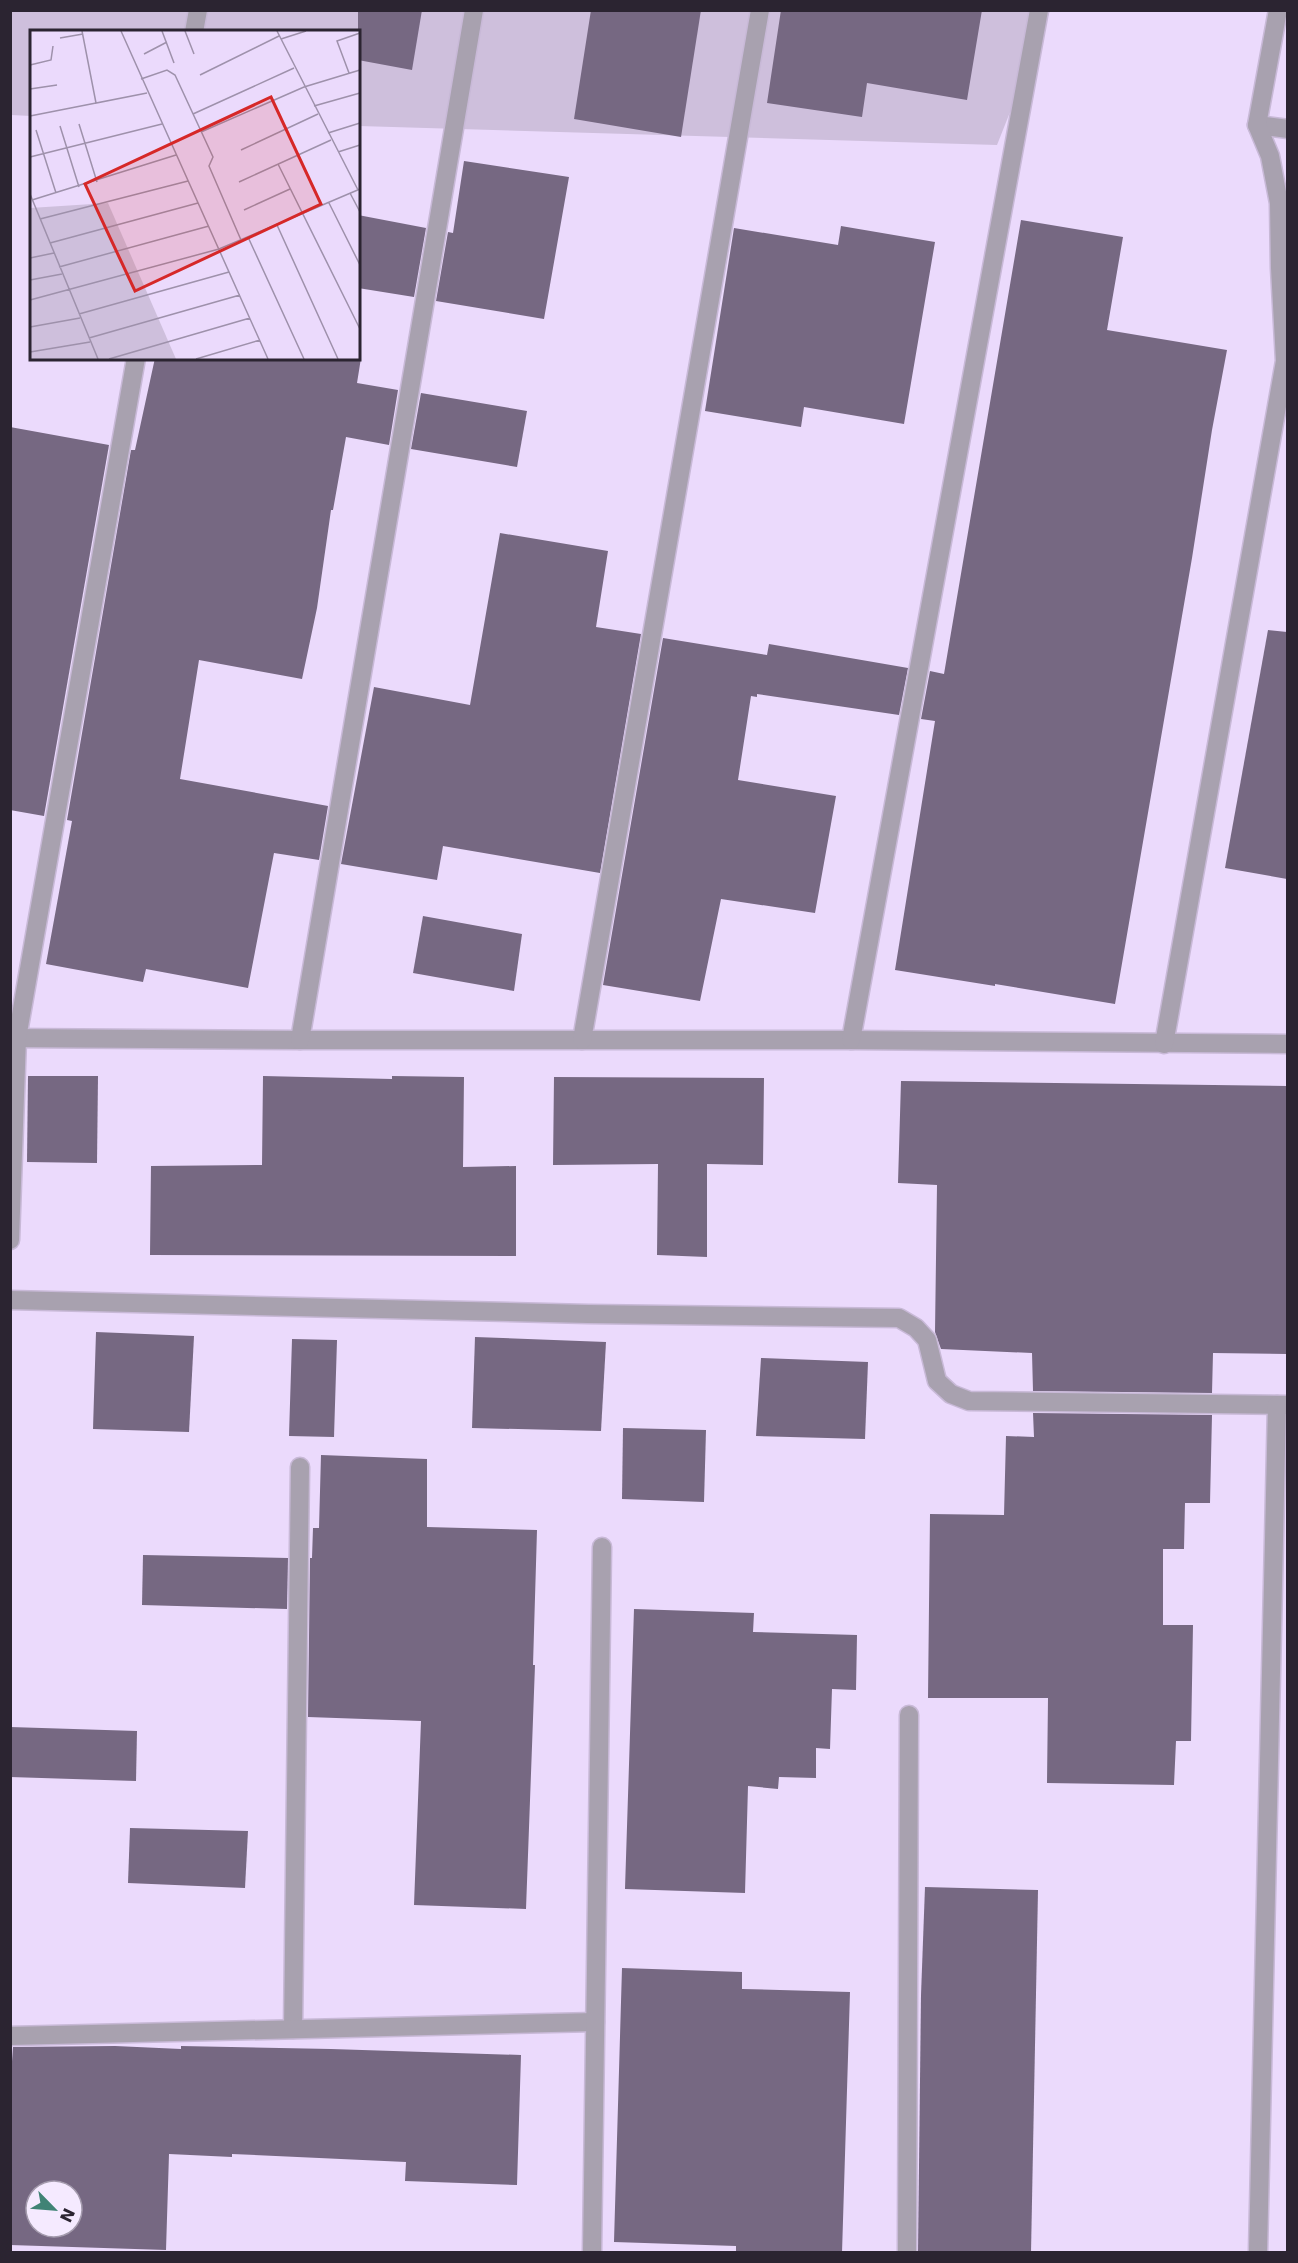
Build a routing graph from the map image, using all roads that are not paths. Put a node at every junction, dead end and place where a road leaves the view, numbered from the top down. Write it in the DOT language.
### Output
graph roads {
  1 [pos="198,10"];
  2 [pos="474,10"];
  3 [pos="760,10"];
  4 [pos="1039,10"];
  5 [pos="1278,10"];
  6 [pos="194,30"];
  7 [pos="1257,125"];
  8 [pos="1287,129"];
  9 [pos="136,360"];
  10 [pos="14,1038"];
  11 [pos="300,1040"];
  12 [pos="582,1040"];
  13 [pos="851,1040"];
  14 [pos="1164,1044"];
  15 [pos="1287,1044"];
  16 [pos="10,1240"];
  17 [pos="10,1300"];
  18 [pos="1282,1405"];
  19 [pos="300,1467"];
  20 [pos="602,1547"];
  21 [pos="909,1715"];
  22 [pos="595,2022"];
  23 [pos="293,2029"];
  24 [pos="10,2036"];
  25 [pos="592,2253"];
  26 [pos="907,2253"];
  27 [pos="1258,2253"];
  1 -- 6 [label="street"];
  2 -- 11 [label="street"];
  3 -- 12 [label="street"];
  4 -- 13 [label="street"];
  5 -- 7 [label="street"];
  7 -- 8 [label="street"];
  7 -- 14 [label="street"];
  9 -- 10 [label="street"];
  10 -- 11 [label="street"];
  10 -- 16 [label="street"];
  11 -- 12 [label="street"];
  12 -- 13 [label="street"];
  13 -- 14 [label="street"];
  14 -- 15 [label="street"];
  17 -- 18 [label="street"];
  18 -- 27 [label="street"];
  19 -- 23 [label="street"];
  20 -- 22 [label="street"];
  21 -- 26 [label="street"];
  22 -- 23 [label="street"];
  22 -- 25 [label="street"];
  23 -- 24 [label="street"];
}
